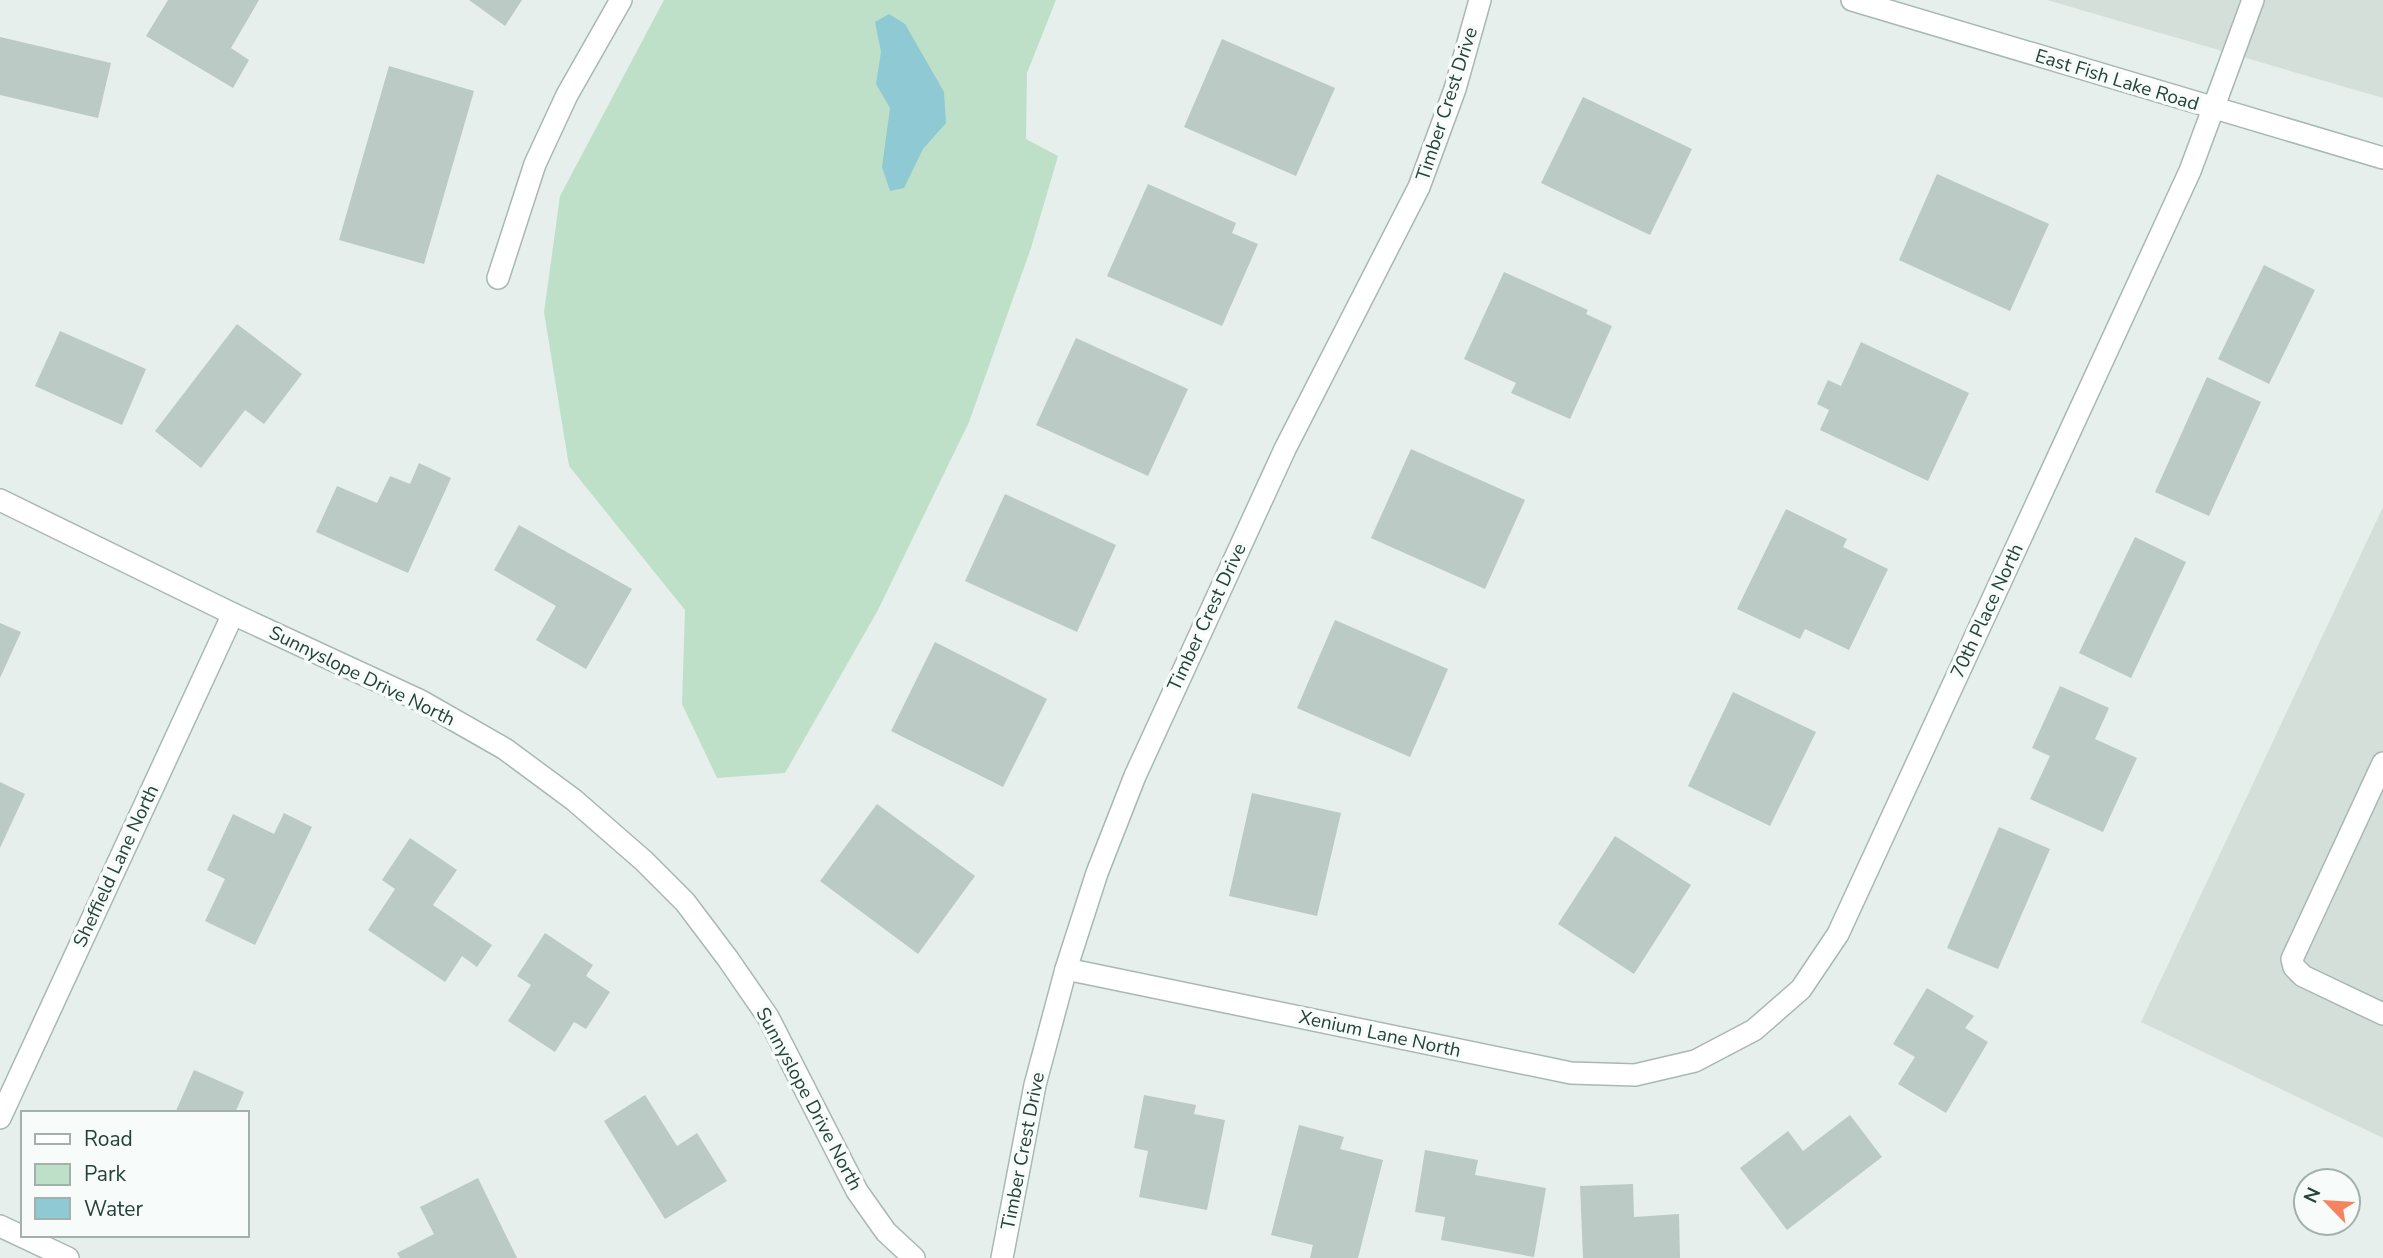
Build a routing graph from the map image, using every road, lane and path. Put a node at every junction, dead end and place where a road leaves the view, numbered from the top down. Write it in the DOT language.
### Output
graph roads {
  1 [pos="621,0"];
  2 [pos="1480,0"];
  3 [pos="1852,0"];
  4 [pos="2253,0"];
  5 [pos="2213,109"];
  6 [pos="2383,159"];
  7 [pos="498,278"];
  8 [pos="0,500"];
  9 [pos="233,614"];
  10 [pos="2383,763"];
  11 [pos="1066,969"];
  12 [pos="2383,1014"];
  13 [pos="1695,1061"];
  14 [pos="0,1118"];
  15 [pos="0,1226"];
  16 [pos="21,1236"];
  17 [pos="23,1237"];
  18 [pos="68,1258"];
  19 [pos="914,1258"];
  20 [pos="1002,1258"];
  1 -- 7 [label="street"];
  2 -- 11 [label="street, Timber Crest Drive"];
  3 -- 5 [label="street, East Fish Lake Road"];
  4 -- 5 [label="street, 70th Place North"];
  5 -- 6 [label="street, East Fish Lake Road"];
  5 -- 13 [label="street, 70th Place North"];
  8 -- 9 [label="street, Sunnyslope Drive North"];
  9 -- 14 [label="street, Sheffield Lane North"];
  9 -- 19 [label="street, Sunnyslope Drive North"];
  10 -- 12 [label="street"];
  11 -- 13 [label="street, Xenium Lane North"];
  11 -- 20 [label="street, Timber Crest Drive"];
  15 -- 16 [label="street"];
  17 -- 18 [label="street"];
}
